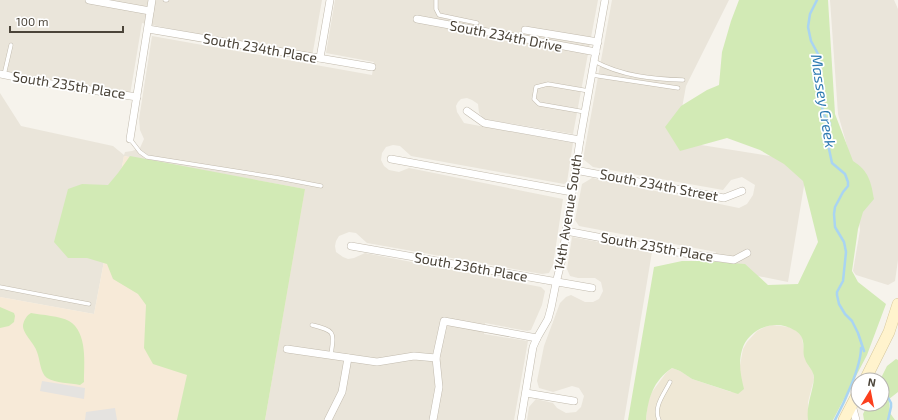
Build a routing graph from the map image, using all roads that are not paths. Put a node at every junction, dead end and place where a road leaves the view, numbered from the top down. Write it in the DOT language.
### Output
graph roads {
  1 [pos="89,0"];
  2 [pos="152,0"];
  3 [pos="330,0"];
  4 [pos="436,0"];
  5 [pos="605,0"];
  6 [pos="150,11"];
  7 [pos="417,19"];
  8 [pos="477,23"];
  9 [pos="148,29"];
  10 [pos="525,30"];
  11 [pos="598,42"];
  12 [pos="11,46"];
  13 [pos="596,52"];
  14 [pos="320,58"];
  15 [pos="594,61"];
  16 [pos="372,68"];
  17 [pos="2,74"];
  18 [pos="592,75"];
  19 [pos="683,80"];
  20 [pos="678,88"];
  21 [pos="589,91"];
  22 [pos="137,96"];
  23 [pos="467,111"];
  24 [pos="585,112"];
  25 [pos="130,139"];
  26 [pos="580,140"];
  27 [pos="391,159"];
  28 [pos="575,170"];
  29 [pos="322,186"];
  30 [pos="742,191"];
  31 [pos="572,192"];
  32 [pos="566,231"];
  33 [pos="351,246"];
  34 [pos="747,253"];
  35 [pos="556,282"];
  36 [pos="0,287"];
  37 [pos="592,288"];
  38 [pos="89,304"];
  39 [pos="898,304"];
  40 [pos="312,325"];
  41 [pos="894,333"];
  42 [pos="537,338"];
  43 [pos="287,349"];
  44 [pos="331,355"];
  45 [pos="348,358"];
  46 [pos="436,358"];
  47 [pos="870,372"];
  48 [pos="670,382"];
  49 [pos="526,393"];
  50 [pos="574,401"];
  51 [pos="850,408"];
  52 [pos="328,420"];
  53 [pos="433,420"];
  54 [pos="521,420"];
  55 [pos="659,420"];
  56 [pos="844,420"];
  1 -- 6 [label="street"];
  2 -- 6 [label="street"];
  3 -- 14 [label="street"];
  4 -- 8 [label="lane"];
  5 -- 11 [label="street, 14th Avenue South"];
  6 -- 9 [label="street"];
  7 -- 13 [label="street, South 234th Drive"];
  9 -- 14 [label="street, South 234th Place"];
  9 -- 22 [label="street"];
  10 -- 11 [label="street"];
  11 -- 13 [label="street, 14th Avenue South"];
  12 -- 17 [label="lane"];
  13 -- 15 [label="street, 14th Avenue South"];
  14 -- 16 [label="street, South 234th Place"];
  15 -- 18 [label="street, 14th Avenue South"];
  15 -- 19 [label="lane"];
  17 -- 22 [label="street, South 235th Place"];
  18 -- 20 [label="lane"];
  18 -- 21 [label="street, 14th Avenue South"];
  21 -- 24 [label="street, 14th Avenue South"];
  21 -- 24 [label="lane"];
  22 -- 25 [label="street"];
  23 -- 26 [label="street"];
  24 -- 26 [label="street, 14th Avenue South"];
  25 -- 29 [label="lane"];
  26 -- 28 [label="street, 14th Avenue South"];
  27 -- 31 [label="street"];
  28 -- 30 [label="street, South 234th Street"];
  28 -- 31 [label="street, 14th Avenue South"];
  31 -- 32 [label="street, 14th Avenue South"];
  32 -- 34 [label="street, South 235th Place"];
  32 -- 35 [label="street, 14th Avenue South"];
  33 -- 35 [label="street, South 236th Place"];
  35 -- 37 [label="street, South 236th Place"];
  35 -- 42 [label="street, 14th Avenue South"];
  36 -- 38 [label="lane"];
  39 -- 41 [label="main road"];
  40 -- 44 [label="lane"];
  41 -- 47 [label="main road"];
  42 -- 46 [label="street"];
  42 -- 49 [label="street, 14th Avenue South"];
  43 -- 44 [label="street"];
  44 -- 45 [label="street"];
  45 -- 46 [label="street"];
  45 -- 52 [label="street"];
  46 -- 53 [label="street"];
  48 -- 55 [label="lane"];
  49 -- 50 [label="street"];
  49 -- 54 [label="street, 14th Avenue South"];
  51 -- 56 [label="main road"];
}
